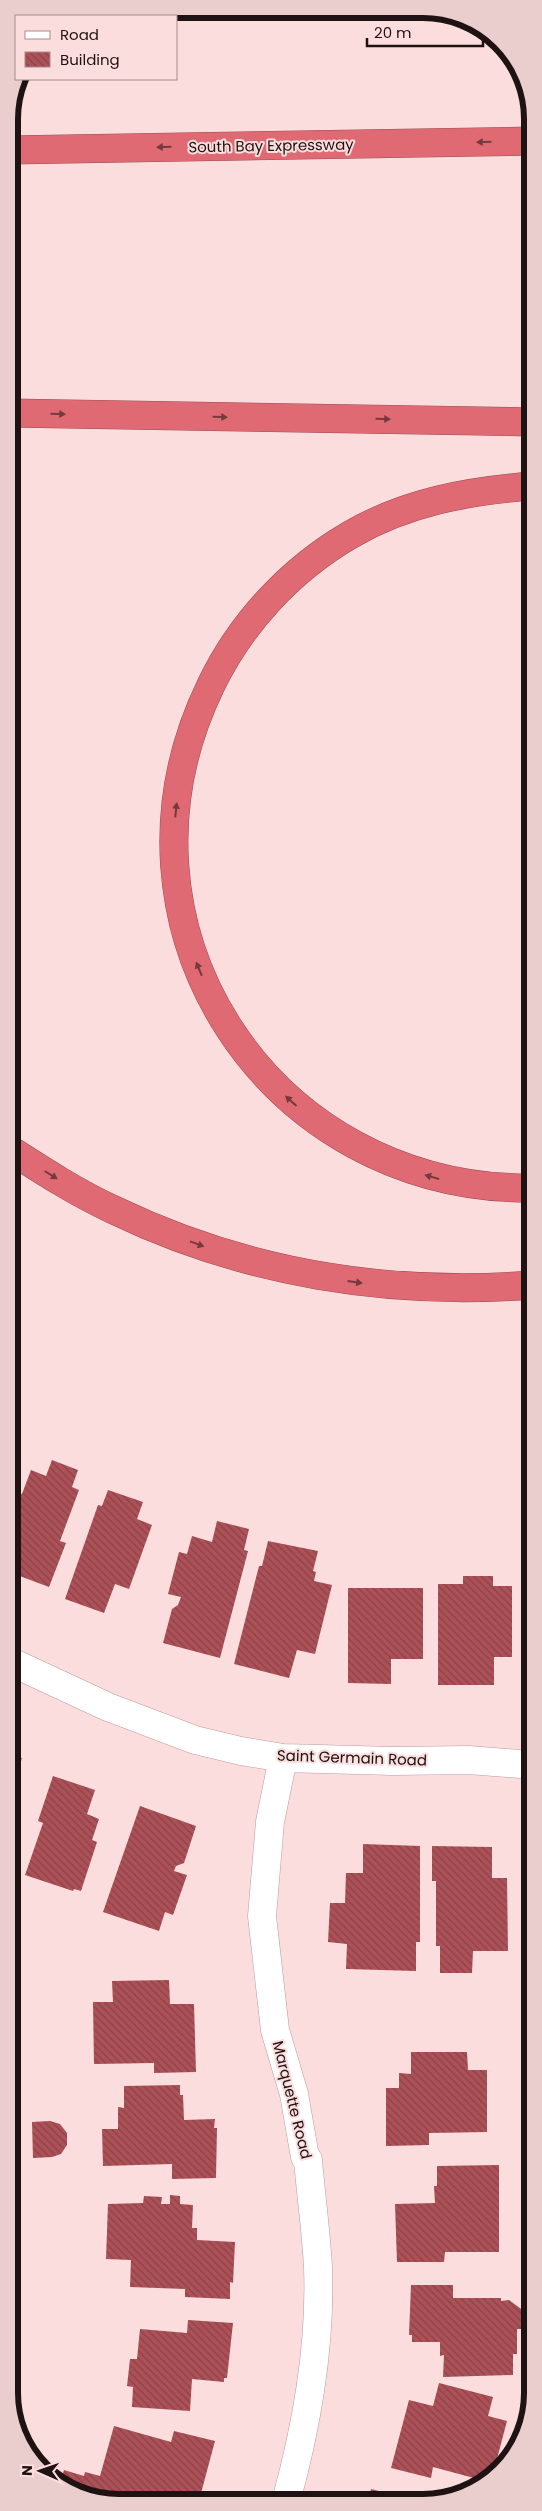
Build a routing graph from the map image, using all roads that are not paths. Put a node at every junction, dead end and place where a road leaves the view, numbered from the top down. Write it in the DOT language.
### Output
graph roads {
  1 [pos="524,141"];
  2 [pos="18,150"];
  3 [pos="18,413"];
  4 [pos="524,422"];
  5 [pos="524,487"];
  6 [pos="18,1156"];
  7 [pos="524,1188"];
  8 [pos="524,1286"];
  9 [pos="18,1665"];
  10 [pos="283,1758"];
  11 [pos="524,1764"];
  12 [pos="288,2493"];
  1 -- 2 [label="highway, South Bay Expressway, one-way"];
  3 -- 4 [label="highway, one-way"];
  7 -- 5 [label="highway, one-way"];
  6 -- 8 [label="highway, one-way"];
  9 -- 10 [label="street, Saint Germain Road"];
  10 -- 11 [label="street, Saint Germain Road"];
  10 -- 12 [label="street, Marquette Road"];
}
